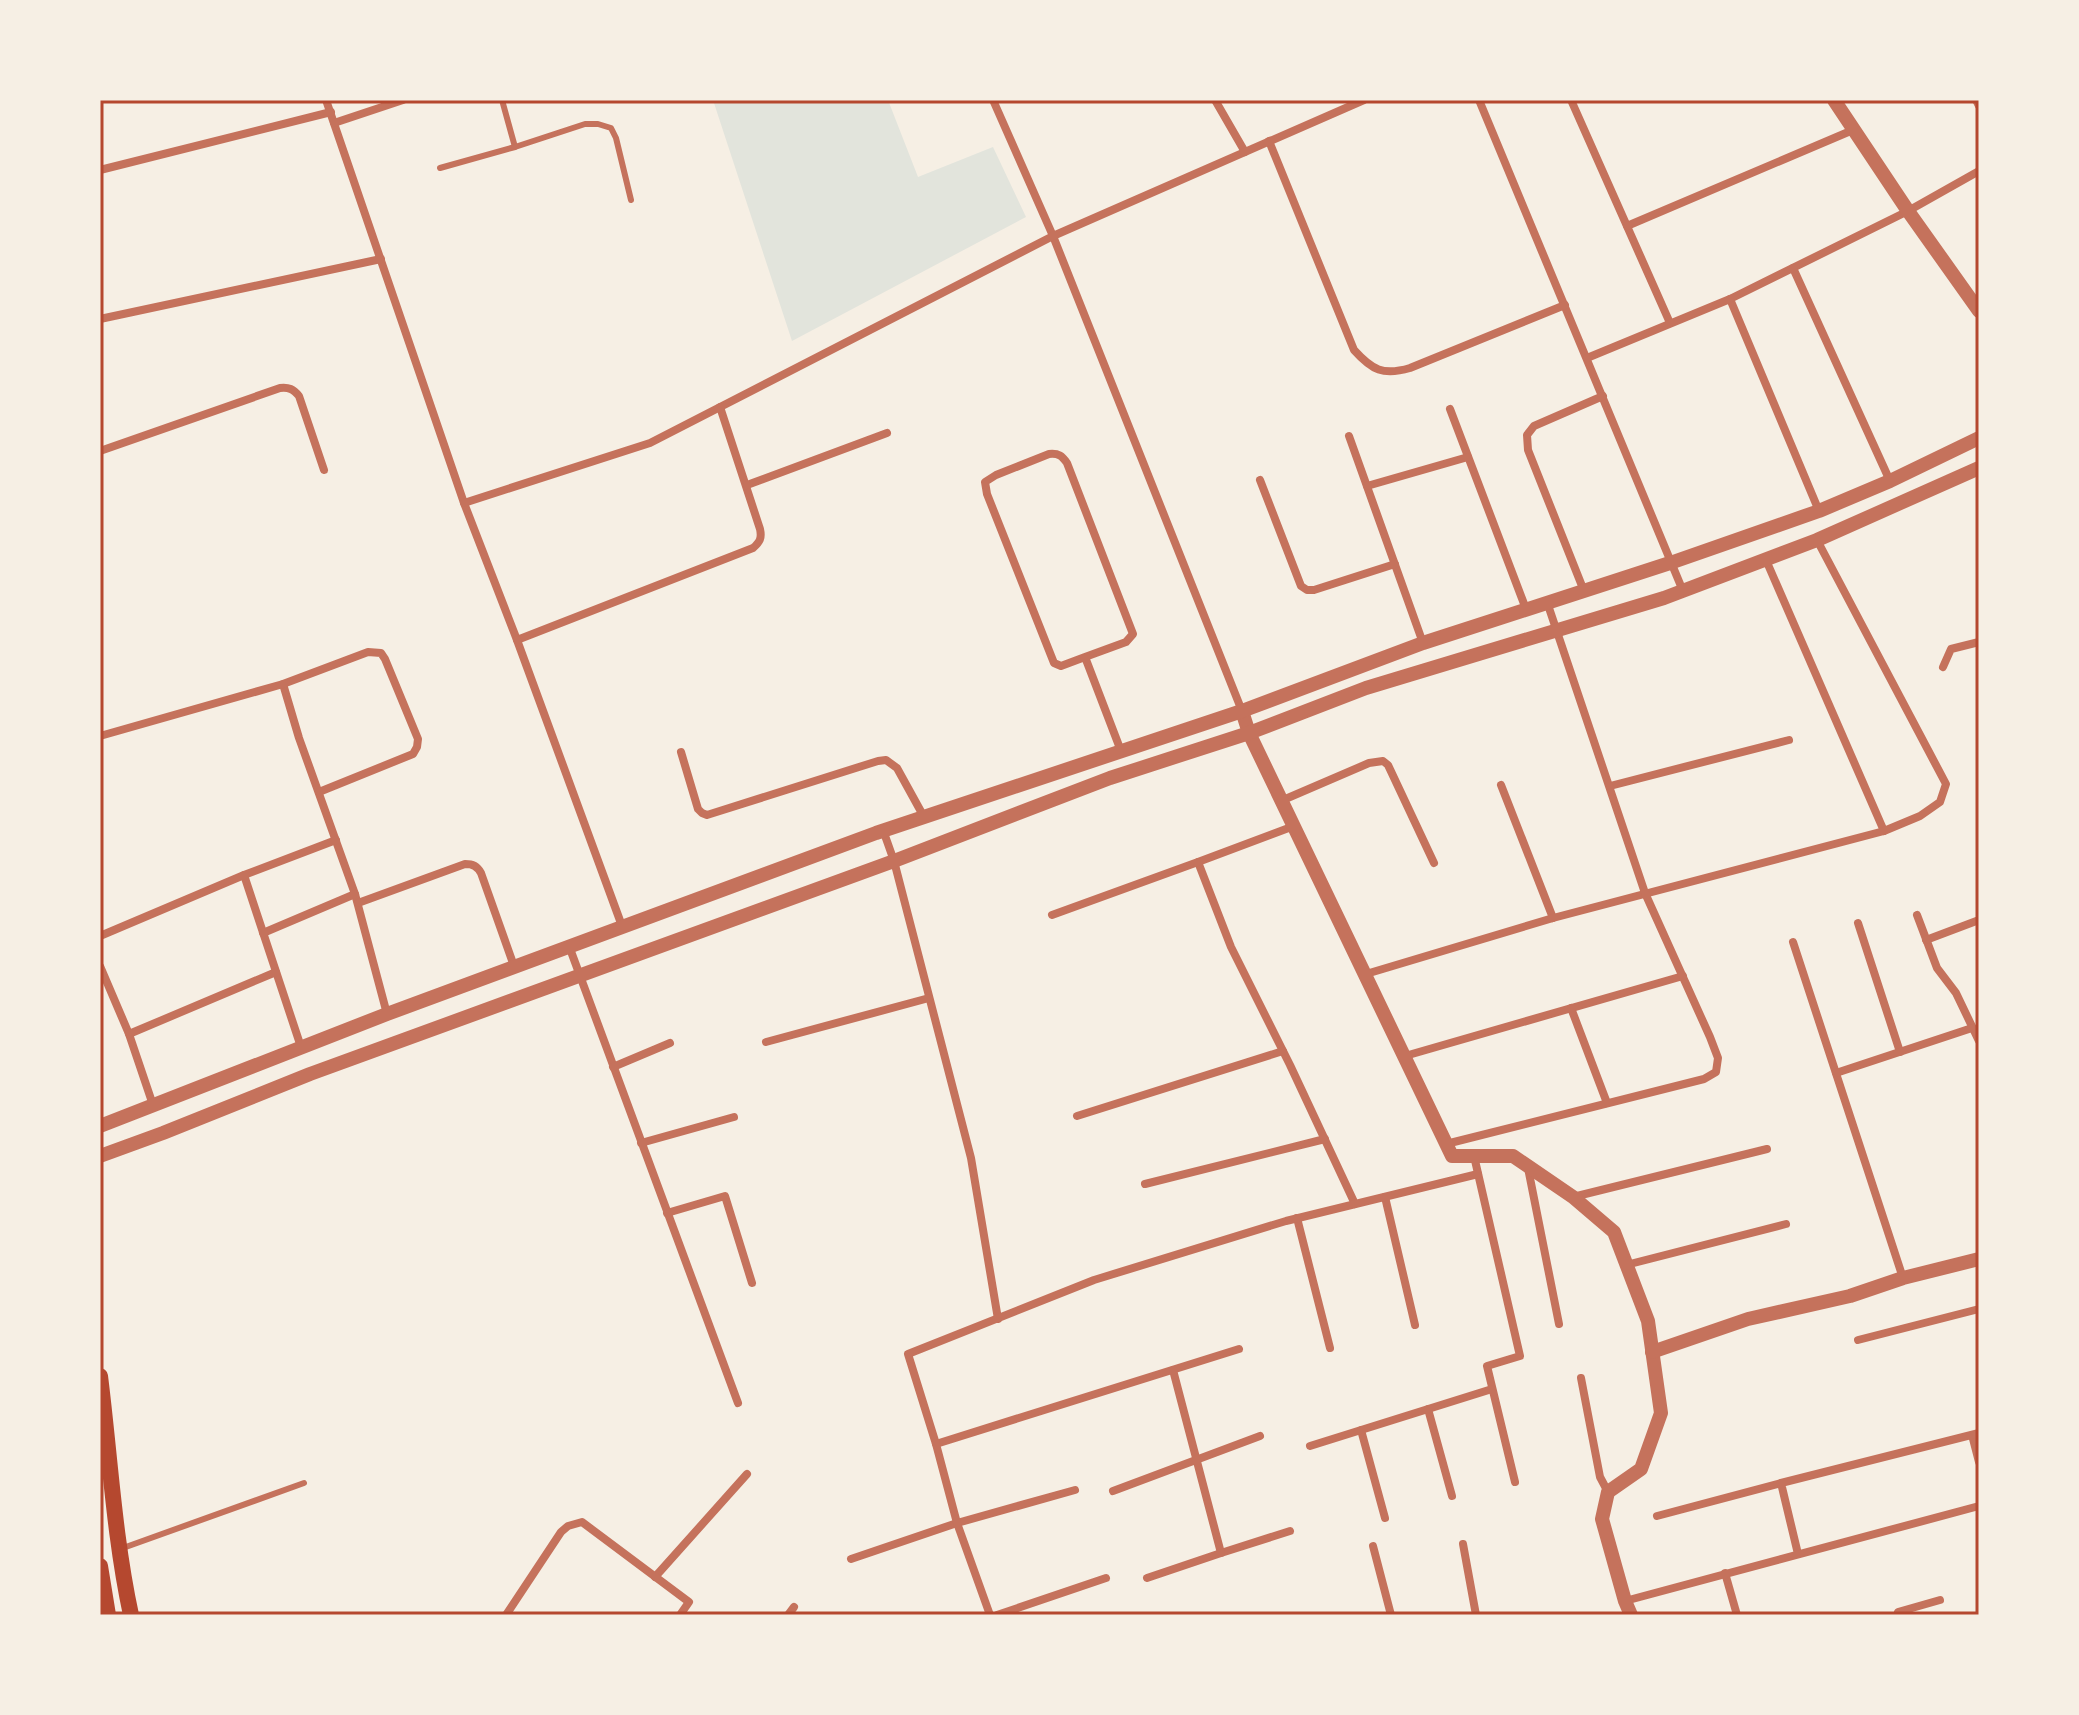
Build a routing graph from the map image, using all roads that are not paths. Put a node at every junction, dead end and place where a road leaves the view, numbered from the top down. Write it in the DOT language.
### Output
graph roads {
  1 [pos="326,100"];
  2 [pos="403,100"];
  3 [pos="502,100"];
  4 [pos="993,100"];
  5 [pos="1215,100"];
  6 [pos="1364,100"];
  7 [pos="1479,100"];
  8 [pos="1571,100"];
  9 [pos="1834,100"];
  10 [pos="1976,100"];
  11 [pos="1979,106"];
  12 [pos="331,112"];
  13 [pos="334,123"];
  14 [pos="1853,130"];
  15 [pos="1269,141"];
  16 [pos="515,147"];
  17 [pos="1245,152"];
  18 [pos="440,168"];
  19 [pos="100,170"];
  20 [pos="1979,171"];
  21 [pos="631,200"];
  22 [pos="1908,211"];
  23 [pos="1627,226"];
  24 [pos="1053,236"];
  25 [pos="381,259"];
  26 [pos="1793,268"];
  27 [pos="1730,299"];
  28 [pos="1565,305"];
  29 [pos="1979,311"];
  30 [pos="100,319"];
  31 [pos="1670,323"];
  32 [pos="1587,358"];
  33 [pos="1603,396"];
  34 [pos="720,407"];
  35 [pos="1450,409"];
  36 [pos="887,433"];
  37 [pos="1349,436"];
  38 [pos="1979,438"];
  39 [pos="100,451"];
  40 [pos="1468,457"];
  41 [pos="1979,468"];
  42 [pos="324,470"];
  43 [pos="1260,480"];
  44 [pos="1890,481"];
  45 [pos="747,485"];
  46 [pos="1367,486"];
  47 [pos="464,503"];
  48 [pos="1819,511"];
  49 [pos="1817,540"];
  50 [pos="1766,560"];
  51 [pos="1673,562"];
  52 [pos="1395,564"];
  53 [pos="1584,591"];
  54 [pos="1683,591"];
  55 [pos="1547,602"];
  56 [pos="1526,609"];
  57 [pos="1556,629"];
  58 [pos="517,640"];
  59 [pos="1979,642"];
  60 [pos="1423,643"];
  61 [pos="1085,657"];
  62 [pos="1943,667"];
  63 [pos="283,684"];
  64 [pos="1242,711"];
  65 [pos="1249,733"];
  66 [pos="100,736"];
  67 [pos="1789,740"];
  68 [pos="1121,751"];
  69 [pos="681,752"];
  70 [pos="1501,785"];
  71 [pos="1610,786"];
  72 [pos="319,792"];
  73 [pos="1283,800"];
  74 [pos="924,817"];
  75 [pos="1295,826"];
  76 [pos="883,830"];
  77 [pos="1884,831"];
  78 [pos="336,840"];
  79 [pos="894,861"];
  80 [pos="1198,862"];
  81 [pos="1434,863"];
  82 [pos="244,875"];
  83 [pos="1645,893"];
  84 [pos="357,898"];
  85 [pos="1052,915"];
  86 [pos="1917,915"];
  87 [pos="1553,918"];
  88 [pos="1979,920"];
  89 [pos="1858,923"];
  90 [pos="622,926"];
  91 [pos="263,933"];
  92 [pos="100,936"];
  93 [pos="1926,940"];
  94 [pos="1793,942"];
  95 [pos="569,946"];
  96 [pos="100,966"];
  97 [pos="514,966"];
  98 [pos="276,972"];
  99 [pos="1366,974"];
  100 [pos="580,976"];
  101 [pos="1683,976"];
  102 [pos="929,998"];
  103 [pos="1571,1008"];
  104 [pos="387,1014"];
  105 [pos="1972,1028"];
  106 [pos="129,1034"];
  107 [pos="1979,1041"];
  108 [pos="766,1042"];
  109 [pos="670,1043"];
  110 [pos="301,1047"];
  111 [pos="1283,1051"];
  112 [pos="1900,1052"];
  113 [pos="1405,1056"];
  114 [pos="613,1067"];
  115 [pos="1836,1073"];
  116 [pos="1607,1103"];
  117 [pos="153,1105"];
  118 [pos="1077,1116"];
  119 [pos="734,1117"];
  120 [pos="100,1126"];
  121 [pos="1325,1139"];
  122 [pos="641,1143"];
  123 [pos="1446,1144"];
  124 [pos="1767,1149"];
  125 [pos="100,1156"];
  126 [pos="1474,1156"];
  127 [pos="1528,1167"];
  128 [pos="1478,1174"];
  129 [pos="1145,1184"];
  130 [pos="1385,1197"];
  131 [pos="1573,1197"];
  132 [pos="1355,1204"];
  133 [pos="667,1213"];
  134 [pos="1297,1218"];
  135 [pos="1786,1224"];
  136 [pos="1979,1259"];
  137 [pos="1626,1265"];
  138 [pos="1903,1278"];
  139 [pos="752,1283"];
  140 [pos="1979,1309"];
  141 [pos="998,1319"];
  142 [pos="1559,1324"];
  143 [pos="1415,1325"];
  144 [pos="1858,1340"];
  145 [pos="1330,1348"];
  146 [pos="1239,1349"];
  147 [pos="1652,1352"];
  148 [pos="1173,1370"];
  149 [pos="100,1376"];
  150 [pos="1581,1378"];
  151 [pos="1492,1389"];
  152 [pos="738,1403"];
  153 [pos="1428,1409"];
  154 [pos="1361,1430"];
  155 [pos="104,1431"];
  156 [pos="1976,1434"];
  157 [pos="1260,1436"];
  158 [pos="936,1444"];
  159 [pos="1310,1446"];
  160 [pos="1197,1458"];
  161 [pos="1979,1462"];
  162 [pos="747,1474"];
  163 [pos="1515,1482"];
  164 [pos="304,1483"];
  165 [pos="1781,1483"];
  166 [pos="1075,1490"];
  167 [pos="1113,1491"];
  168 [pos="1608,1492"];
  169 [pos="1452,1496"];
  170 [pos="1979,1506"];
  171 [pos="1657,1516"];
  172 [pos="1385,1518"];
  173 [pos="957,1523"];
  174 [pos="1290,1531"];
  175 [pos="1463,1544"];
  176 [pos="1373,1546"];
  177 [pos="120,1550"];
  178 [pos="1221,1553"];
  179 [pos="1798,1554"];
  180 [pos="851,1559"];
  181 [pos="100,1566"];
  182 [pos="1725,1573"];
  183 [pos="655,1577"];
  184 [pos="1106,1578"];
  185 [pos="1147,1578"];
  186 [pos="1940,1600"];
  187 [pos="104,1607"];
  188 [pos="794,1607"];
  189 [pos="1628,1608"];
  190 [pos="131,1615"];
  191 [pos="506,1615"];
  192 [pos="680,1615"];
  193 [pos="788,1615"];
  194 [pos="990,1615"];
  195 [pos="997,1615"];
  196 [pos="1391,1615"];
  197 [pos="1476,1615"];
  198 [pos="1737,1615"];
  199 [pos="1897,1615"];
  1 -- 12 [label="street"];
  2 -- 13 [label="street"];
  3 -- 16 [label="lane"];
  4 -- 24 [label="street"];
  5 -- 17 [label="street"];
  6 -- 15 [label="street"];
  7 -- 28 [label="street"];
  8 -- 23 [label="street"];
  9 -- 14 [label="street"];
  10 -- 11 [label="street"];
  12 -- 13 [label="street"];
  12 -- 19 [label="street"];
  13 -- 25 [label="street"];
  14 -- 22 [label="street"];
  14 -- 23 [label="street"];
  15 -- 17 [label="street"];
  15 -- 28 [label="street"];
  16 -- 18 [label="lane"];
  16 -- 21 [label="lane"];
  17 -- 24 [label="street"];
  20 -- 22 [label="street"];
  22 -- 26 [label="street"];
  22 -- 29 [label="street"];
  23 -- 31 [label="street"];
  24 -- 34 [label="street"];
  24 -- 64 [label="street"];
  25 -- 30 [label="street"];
  25 -- 47 [label="street"];
  26 -- 27 [label="street"];
  26 -- 44 [label="street"];
  27 -- 31 [label="street"];
  27 -- 48 [label="street"];
  28 -- 32 [label="street"];
  31 -- 32 [label="street"];
  32 -- 33 [label="street"];
  33 -- 51 [label="street"];
  33 -- 53 [label="street"];
  34 -- 45 [label="street"];
  34 -- 47 [label="street"];
  35 -- 40 [label="street"];
  36 -- 45 [label="street"];
  37 -- 46 [label="street"];
  38 -- 44 [label="street"];
  39 -- 42 [label="street"];
  40 -- 46 [label="street"];
  40 -- 56 [label="street"];
  41 -- 49 [label="street"];
  43 -- 52 [label="street"];
  44 -- 48 [label="street"];
  45 -- 58 [label="street"];
  46 -- 52 [label="street"];
  47 -- 58 [label="street"];
  48 -- 51 [label="street"];
  49 -- 50 [label="street"];
  49 -- 77 [label="street"];
  50 -- 54 [label="street"];
  50 -- 77 [label="street"];
  51 -- 53 [label="street"];
  51 -- 54 [label="street"];
  52 -- 60 [label="street"];
  53 -- 55 [label="street"];
  54 -- 57 [label="street"];
  55 -- 56 [label="street"];
  55 -- 57 [label="street"];
  56 -- 60 [label="street"];
  57 -- 65 [label="street"];
  57 -- 71 [label="street"];
  58 -- 90 [label="street"];
  59 -- 62 [label="street"];
  60 -- 64 [label="street"];
  61 -- 61 [label="street"];
  61 -- 68 [label="street"];
  63 -- 66 [label="street"];
  63 -- 72 [label="street"];
  63 -- 72 [label="street"];
  64 -- 65 [label="street"];
  64 -- 68 [label="street"];
  65 -- 73 [label="street"];
  65 -- 79 [label="street"];
  67 -- 71 [label="street"];
  68 -- 74 [label="street"];
  69 -- 74 [label="street"];
  70 -- 87 [label="street"];
  71 -- 83 [label="street"];
  72 -- 78 [label="street"];
  73 -- 75 [label="street"];
  73 -- 81 [label="street"];
  74 -- 76 [label="street"];
  75 -- 80 [label="street"];
  75 -- 99 [label="street"];
  76 -- 79 [label="street"];
  76 -- 90 [label="street"];
  77 -- 83 [label="street"];
  78 -- 82 [label="street"];
  78 -- 84 [label="street"];
  79 -- 100 [label="street"];
  79 -- 102 [label="street"];
  80 -- 85 [label="street"];
  80 -- 111 [label="street"];
  82 -- 91 [label="street"];
  82 -- 92 [label="street"];
  83 -- 87 [label="street"];
  83 -- 101 [label="street"];
  84 -- 91 [label="street"];
  84 -- 97 [label="street"];
  84 -- 104 [label="street"];
  86 -- 93 [label="street"];
  87 -- 99 [label="street"];
  88 -- 93 [label="street"];
  89 -- 112 [label="street"];
  90 -- 95 [label="street"];
  91 -- 98 [label="street"];
  93 -- 105 [label="street"];
  94 -- 115 [label="street"];
  95 -- 97 [label="street"];
  95 -- 100 [label="street"];
  96 -- 106 [label="street"];
  97 -- 104 [label="street"];
  98 -- 106 [label="street"];
  98 -- 110 [label="street"];
  99 -- 113 [label="street"];
  100 -- 114 [label="street"];
  100 -- 125 [label="street"];
  101 -- 103 [label="street"];
  101 -- 116 [label="street"];
  102 -- 108 [label="street"];
  102 -- 141 [label="street"];
  103 -- 113 [label="street"];
  103 -- 116 [label="street"];
  104 -- 110 [label="street"];
  105 -- 107 [label="street"];
  105 -- 112 [label="street"];
  106 -- 117 [label="street"];
  109 -- 114 [label="street"];
  110 -- 117 [label="street"];
  111 -- 118 [label="street"];
  111 -- 121 [label="street"];
  112 -- 115 [label="street"];
  113 -- 123 [label="street"];
  114 -- 122 [label="street"];
  115 -- 138 [label="street"];
  116 -- 123 [label="street"];
  117 -- 120 [label="street"];
  119 -- 122 [label="street"];
  121 -- 129 [label="street"];
  121 -- 132 [label="street"];
  122 -- 133 [label="street"];
  123 -- 126 [label="street"];
  124 -- 131 [label="street"];
  126 -- 127 [label="street"];
  126 -- 128 [label="street"];
  127 -- 131 [label="street"];
  127 -- 142 [label="street"];
  128 -- 130 [label="street"];
  128 -- 151 [label="street"];
  130 -- 132 [label="street"];
  130 -- 143 [label="street"];
  131 -- 137 [label="street"];
  132 -- 134 [label="street"];
  133 -- 139 [label="street"];
  133 -- 152 [label="street"];
  134 -- 141 [label="street"];
  134 -- 145 [label="street"];
  135 -- 137 [label="street"];
  136 -- 138 [label="street"];
  137 -- 147 [label="street"];
  138 -- 147 [label="street"];
  140 -- 144 [label="street"];
  141 -- 158 [label="street"];
  146 -- 148 [label="street"];
  147 -- 168 [label="street"];
  148 -- 158 [label="street"];
  148 -- 160 [label="street"];
  149 -- 155 [label="main road"];
  150 -- 168 [label="street"];
  151 -- 153 [label="street"];
  151 -- 163 [label="street"];
  153 -- 154 [label="street"];
  153 -- 169 [label="street"];
  154 -- 159 [label="street"];
  154 -- 172 [label="street"];
  155 -- 177 [label="main road"];
  156 -- 161 [label="street"];
  156 -- 165 [label="street"];
  157 -- 160 [label="street"];
  158 -- 173 [label="street"];
  160 -- 167 [label="street"];
  160 -- 178 [label="street"];
  162 -- 183 [label="street"];
  164 -- 177 [label="lane"];
  165 -- 171 [label="street"];
  165 -- 179 [label="street"];
  166 -- 173 [label="street"];
  168 -- 189 [label="street"];
  170 -- 179 [label="street"];
  173 -- 180 [label="street"];
  173 -- 194 [label="street"];
  174 -- 178 [label="street"];
  175 -- 197 [label="street"];
  176 -- 196 [label="street"];
  177 -- 190 [label="main road"];
  178 -- 185 [label="street"];
  179 -- 182 [label="street"];
  181 -- 187 [label="main road"];
  182 -- 189 [label="street"];
  182 -- 198 [label="street"];
  183 -- 191 [label="street"];
  183 -- 192 [label="street"];
  184 -- 195 [label="street"];
  186 -- 199 [label="street"];
  188 -- 193 [label="street"];
}
